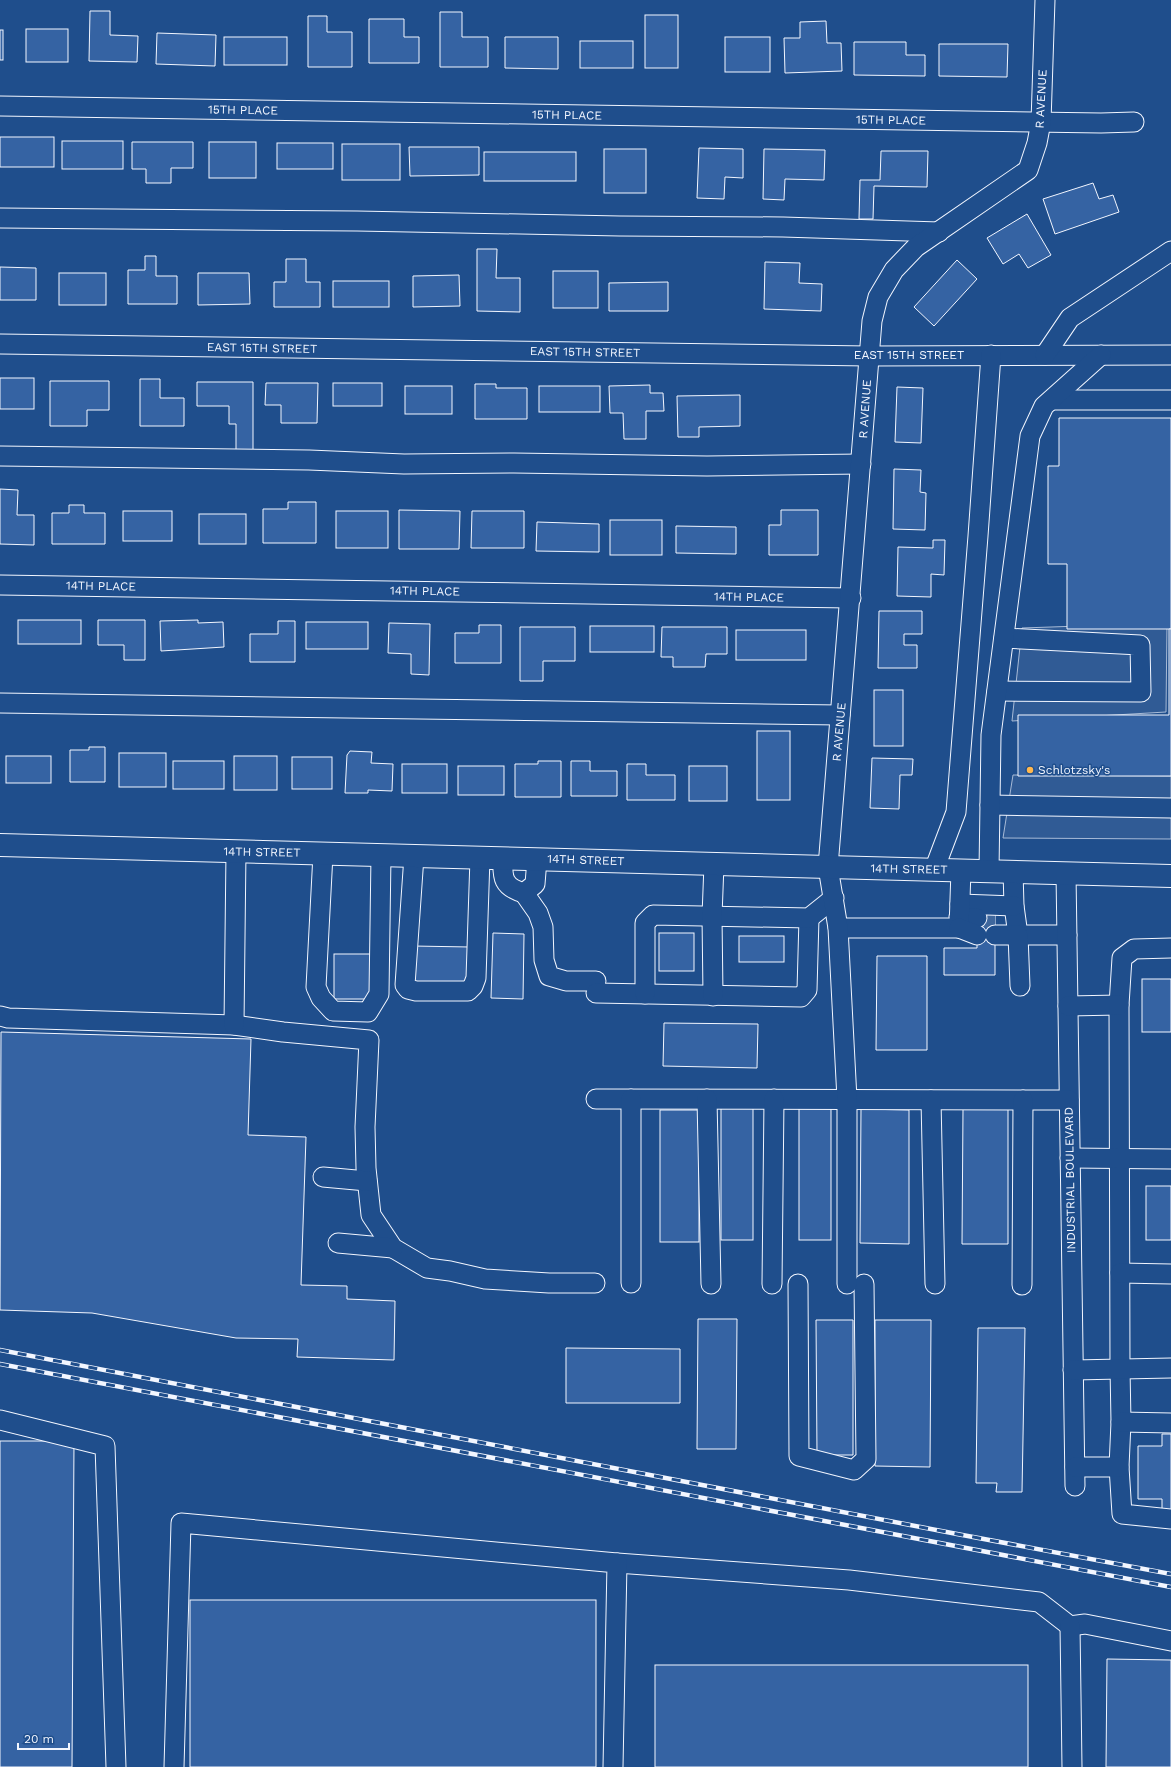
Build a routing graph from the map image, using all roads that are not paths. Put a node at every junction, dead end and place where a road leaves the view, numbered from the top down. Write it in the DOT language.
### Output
graph roads {
  1 [pos="1045,0"];
  2 [pos="0,106"];
  3 [pos="1041,122"];
  4 [pos="1134,122"];
  5 [pos="0,218"];
  6 [pos="939,232"];
  7 [pos="1171,251"];
  8 [pos="0,344"];
  9 [pos="991,355"];
  10 [pos="1045,355"];
  11 [pos="1101,355"];
  12 [pos="1171,355"];
  13 [pos="869,356"];
  14 [pos="1052,400"];
  15 [pos="1171,400"];
  16 [pos="0,456"];
  17 [pos="861,464"];
  18 [pos="0,585"];
  19 [pos="851,598"];
  20 [pos="1004,638"];
  21 [pos="997,691"];
  22 [pos="0,703"];
  23 [pos="840,715"];
  24 [pos="990,805"];
  25 [pos="1171,808"];
  26 [pos="0,845"];
  27 [pos="236,852"];
  28 [pos="323,854"];
  29 [pos="381,855"];
  30 [pos="414,856"];
  31 [pos="480,858"];
  32 [pos="503,858"];
  33 [pos="537,859"];
  34 [pos="714,864"];
  35 [pos="828,867"];
  36 [pos="934,870"];
  37 [pos="961,870"];
  38 [pos="989,871"];
  39 [pos="1013,872"];
  40 [pos="1066,873"];
  41 [pos="1171,876"];
  42 [pos="524,893"];
  43 [pos="834,898"];
  44 [pos="712,916"];
  45 [pos="809,918"];
  46 [pos="1016,920"];
  47 [pos="975,922"];
  48 [pos="838,928"];
  49 [pos="1067,934"];
  50 [pos="1171,948"];
  51 [pos="1020,986"];
  52 [pos="645,994"];
  53 [pos="712,996"];
  54 [pos="1068,1006"];
  55 [pos="1119,1006"];
  56 [pos="0,1016"];
  57 [pos="234,1025"];
  58 [pos="596,1099"];
  59 [pos="631,1099"];
  60 [pos="707,1099"];
  61 [pos="774,1099"];
  62 [pos="847,1099"];
  63 [pos="932,1100"];
  64 [pos="1024,1100"];
  65 [pos="1069,1100"];
  66 [pos="1070,1158"];
  67 [pos="1120,1158"];
  68 [pos="1171,1159"];
  69 [pos="323,1177"];
  70 [pos="368,1181"];
  71 [pos="338,1242"];
  72 [pos="393,1248"];
  73 [pos="1120,1274"];
  74 [pos="1171,1274"];
  75 [pos="595,1283"];
  76 [pos="631,1283"];
  77 [pos="711,1284"];
  78 [pos="772,1284"];
  79 [pos="798,1284"];
  80 [pos="934,1284"];
  81 [pos="1022,1285"];
  82 [pos="1120,1368"];
  83 [pos="1171,1368"];
  84 [pos="1073,1370"];
  85 [pos="0,1420"];
  86 [pos="1121,1422"];
  87 [pos="1171,1423"];
  88 [pos="1075,1467"];
  89 [pos="1119,1467"];
  90 [pos="1075,1486"];
  91 [pos="1171,1519"];
  92 [pos="617,1563"];
  93 [pos="1070,1626"];
  94 [pos="1171,1641"];
  95 [pos="116,1767"];
  96 [pos="174,1767"];
  97 [pos="612,1767"];
  98 [pos="1072,1767"];
  1 -- 3 [label="street, R AVENUE"];
  2 -- 3 [label="street, 15TH PLACE"];
  3 -- 4 [label="street, 15TH PLACE"];
  3 -- 6 [label="street, R AVENUE"];
  5 -- 6 [label="street"];
  6 -- 13 [label="street, R AVENUE"];
  7 -- 10 [label="street"];
  8 -- 13 [label="street, EAST 15TH STREET"];
  9 -- 10 [label="street, EAST 15TH STREET"];
  9 -- 13 [label="street, EAST 15TH STREET"];
  9 -- 36 [label="street"];
  10 -- 11 [label="street, EAST 15TH STREET"];
  11 -- 12 [label="street, EAST 15TH STREET"];
  11 -- 14 [label="street"];
  13 -- 17 [label="street, R AVENUE"];
  14 -- 15 [label="street"];
  14 -- 20 [label="street"];
  16 -- 17 [label="street"];
  17 -- 19 [label="street, R AVENUE"];
  18 -- 19 [label="street, 14TH PLACE"];
  19 -- 23 [label="street, R AVENUE"];
  20 -- 21 [label="street"];
  20 -- 21 [label="street"];
  21 -- 24 [label="street"];
  22 -- 23 [label="street"];
  23 -- 35 [label="street, R AVENUE"];
  24 -- 25 [label="street"];
  24 -- 38 [label="street"];
  26 -- 27 [label="main road, 14TH STREET"];
  27 -- 28 [label="main road, 14TH STREET"];
  27 -- 57 [label="street"];
  28 -- 29 [label="main road, 14TH STREET"];
  28 -- 29 [label="street"];
  29 -- 30 [label="main road, 14TH STREET"];
  30 -- 31 [label="main road, 14TH STREET"];
  30 -- 31 [label="street"];
  31 -- 32 [label="main road, 14TH STREET"];
  32 -- 33 [label="main road, 14TH STREET"];
  32 -- 42 [label="street"];
  33 -- 34 [label="main road, 14TH STREET"];
  33 -- 42 [label="street"];
  34 -- 35 [label="main road, 14TH STREET"];
  34 -- 44 [label="street"];
  35 -- 36 [label="main road, 14TH STREET"];
  35 -- 43 [label="street, R AVENUE"];
  36 -- 37 [label="main road, 14TH STREET"];
  37 -- 38 [label="main road, 14TH STREET"];
  37 -- 47 [label="street"];
  38 -- 39 [label="main road, 14TH STREET"];
  39 -- 40 [label="main road, 14TH STREET"];
  39 -- 46 [label="street"];
  40 -- 41 [label="main road, 14TH STREET"];
  40 -- 49 [label="street, INDUSTRIAL BOULEVARD"];
  42 -- 52 [label="street"];
  43 -- 45 [label="street"];
  43 -- 48 [label="street, R AVENUE"];
  44 -- 45 [label="street"];
  44 -- 52 [label="street"];
  44 -- 53 [label="street"];
  45 -- 53 [label="street"];
  46 -- 47 [label="street"];
  46 -- 47 [label="street"];
  46 -- 49 [label="street"];
  46 -- 51 [label="street"];
  47 -- 48 [label="street"];
  48 -- 62 [label="street, R AVENUE"];
  49 -- 54 [label="street, INDUSTRIAL BOULEVARD"];
  50 -- 55 [label="street"];
  52 -- 53 [label="street"];
  54 -- 55 [label="street"];
  54 -- 65 [label="street, INDUSTRIAL BOULEVARD"];
  55 -- 67 [label="street"];
  56 -- 57 [label="street"];
  57 -- 70 [label="street"];
  58 -- 59 [label="street"];
  59 -- 60 [label="street"];
  59 -- 76 [label="street"];
  60 -- 61 [label="street"];
  60 -- 77 [label="street"];
  61 -- 62 [label="street"];
  61 -- 78 [label="street"];
  62 -- 63 [label="street"];
  62 -- 79 [label="street, R AVENUE"];
  63 -- 64 [label="street"];
  63 -- 80 [label="street"];
  64 -- 65 [label="street"];
  64 -- 81 [label="street"];
  65 -- 66 [label="street, INDUSTRIAL BOULEVARD"];
  66 -- 67 [label="street"];
  66 -- 84 [label="street, INDUSTRIAL BOULEVARD"];
  67 -- 68 [label="street"];
  67 -- 73 [label="street"];
  69 -- 70 [label="street"];
  70 -- 72 [label="street"];
  71 -- 72 [label="street"];
  72 -- 75 [label="street"];
  73 -- 74 [label="street"];
  73 -- 82 [label="street"];
  82 -- 83 [label="street"];
  82 -- 84 [label="street"];
  82 -- 86 [label="street"];
  84 -- 88 [label="street, INDUSTRIAL BOULEVARD"];
  85 -- 95 [label="street"];
  86 -- 87 [label="street"];
  86 -- 89 [label="street"];
  88 -- 89 [label="street"];
  88 -- 90 [label="street, INDUSTRIAL BOULEVARD"];
  89 -- 91 [label="street"];
  92 -- 93 [label="street"];
  92 -- 96 [label="street"];
  92 -- 97 [label="street"];
  93 -- 94 [label="street"];
  93 -- 98 [label="street"];
}
